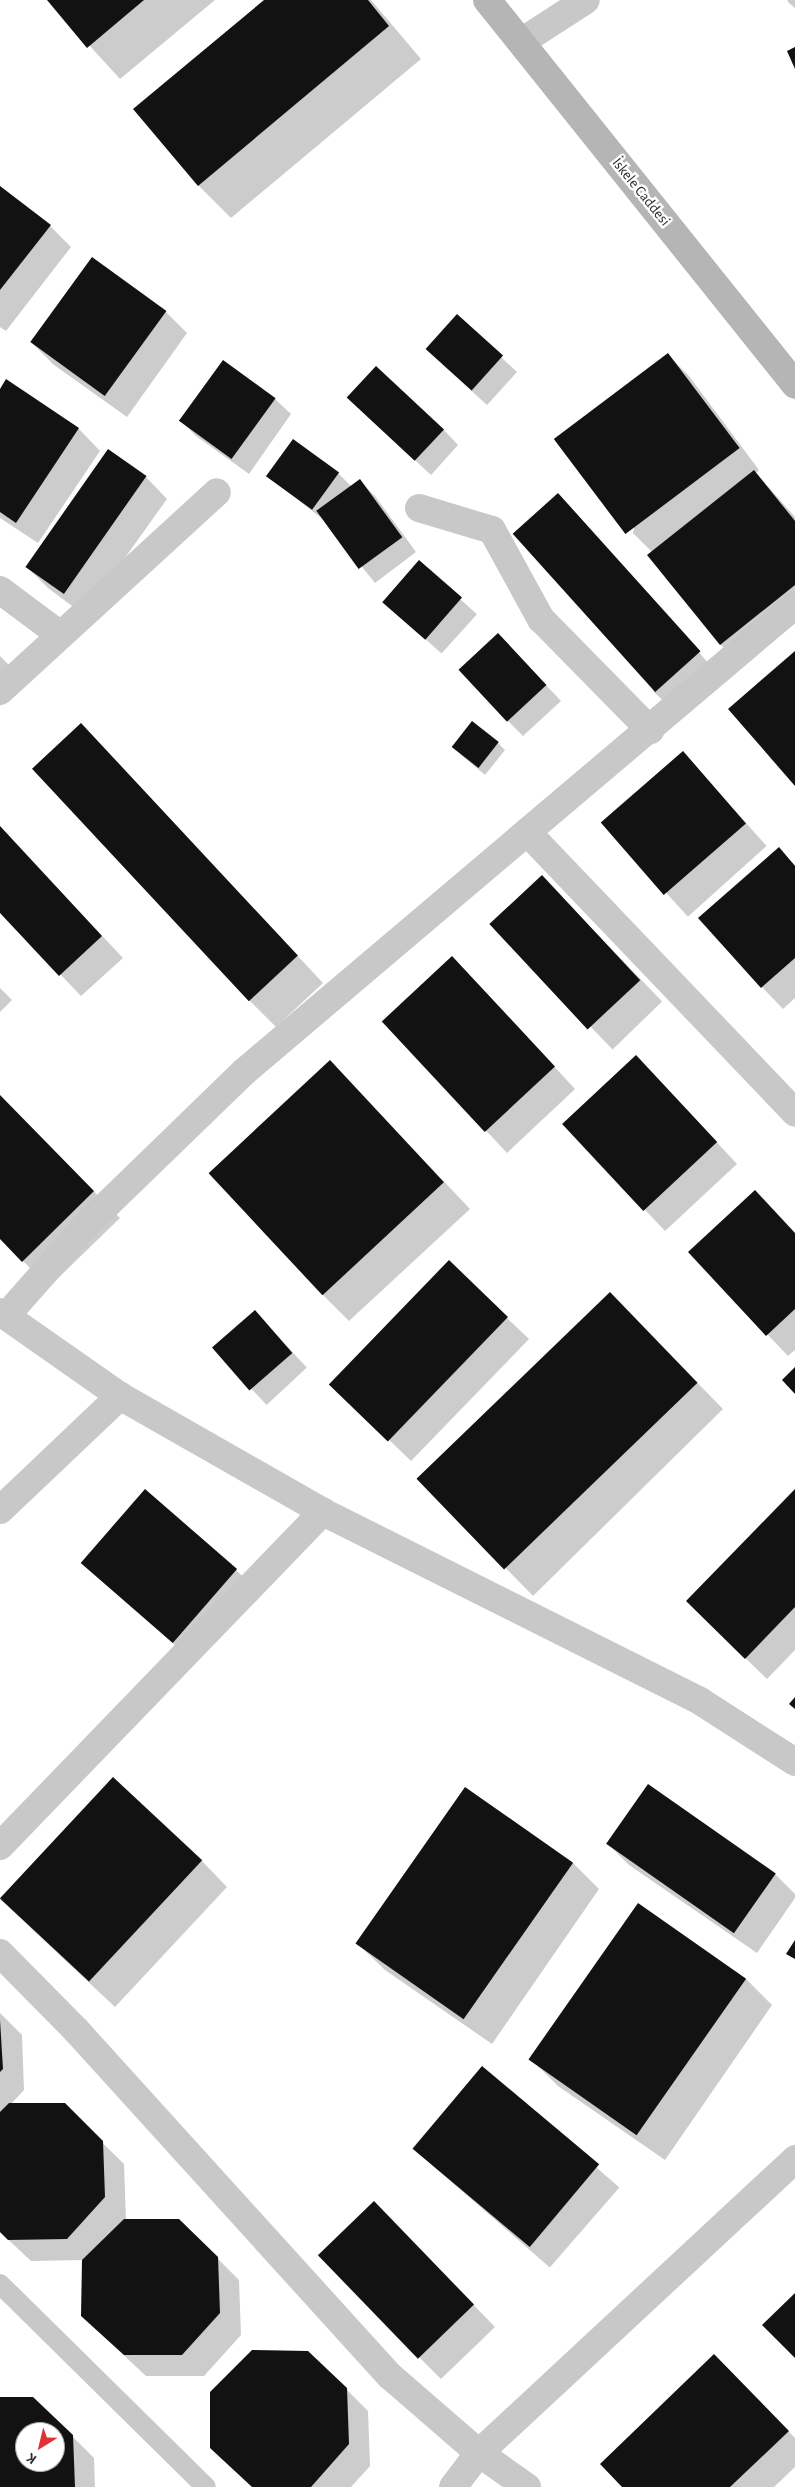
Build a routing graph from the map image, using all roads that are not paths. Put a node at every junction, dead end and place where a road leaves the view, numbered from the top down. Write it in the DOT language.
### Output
graph roads {
  1 [pos="487,0"];
  2 [pos="586,0"];
  3 [pos="521,42"];
  4 [pos="795,385"];
  5 [pos="217,492"];
  6 [pos="419,508"];
  7 [pos="0,590"];
  8 [pos="795,605"];
  9 [pos="60,634"];
  10 [pos="0,691"];
  11 [pos="650,730"];
  12 [pos="527,832"];
  13 [pos="795,1112"];
  14 [pos="3,1314"];
  15 [pos="120,1396"];
  16 [pos="0,1510"];
  17 [pos="323,1512"];
  18 [pos="795,1762"];
  19 [pos="0,1846"];
  20 [pos="0,1953"];
  21 [pos="795,2160"];
  22 [pos="0,2284"];
  23 [pos="479,2452"];
  24 [pos="206,2487"];
  25 [pos="454,2487"];
  26 [pos="527,2487"];
  1 -- 3 [label="main road, İskele Caddesi"];
  2 -- 3 [label="street"];
  3 -- 4 [label="main road, İskele Caddesi"];
  5 -- 9 [label="street"];
  6 -- 11 [label="street"];
  7 -- 9 [label="street"];
  8 -- 11 [label="street"];
  9 -- 10 [label="street"];
  11 -- 12 [label="street"];
  12 -- 13 [label="street"];
  12 -- 14 [label="street"];
  14 -- 15 [label="street"];
  15 -- 16 [label="street"];
  15 -- 17 [label="street"];
  17 -- 18 [label="street"];
  17 -- 19 [label="street"];
  20 -- 23 [label="street"];
  21 -- 23 [label="street"];
  22 -- 24 [label="lane"];
  23 -- 25 [label="street"];
  23 -- 26 [label="street"];
}
